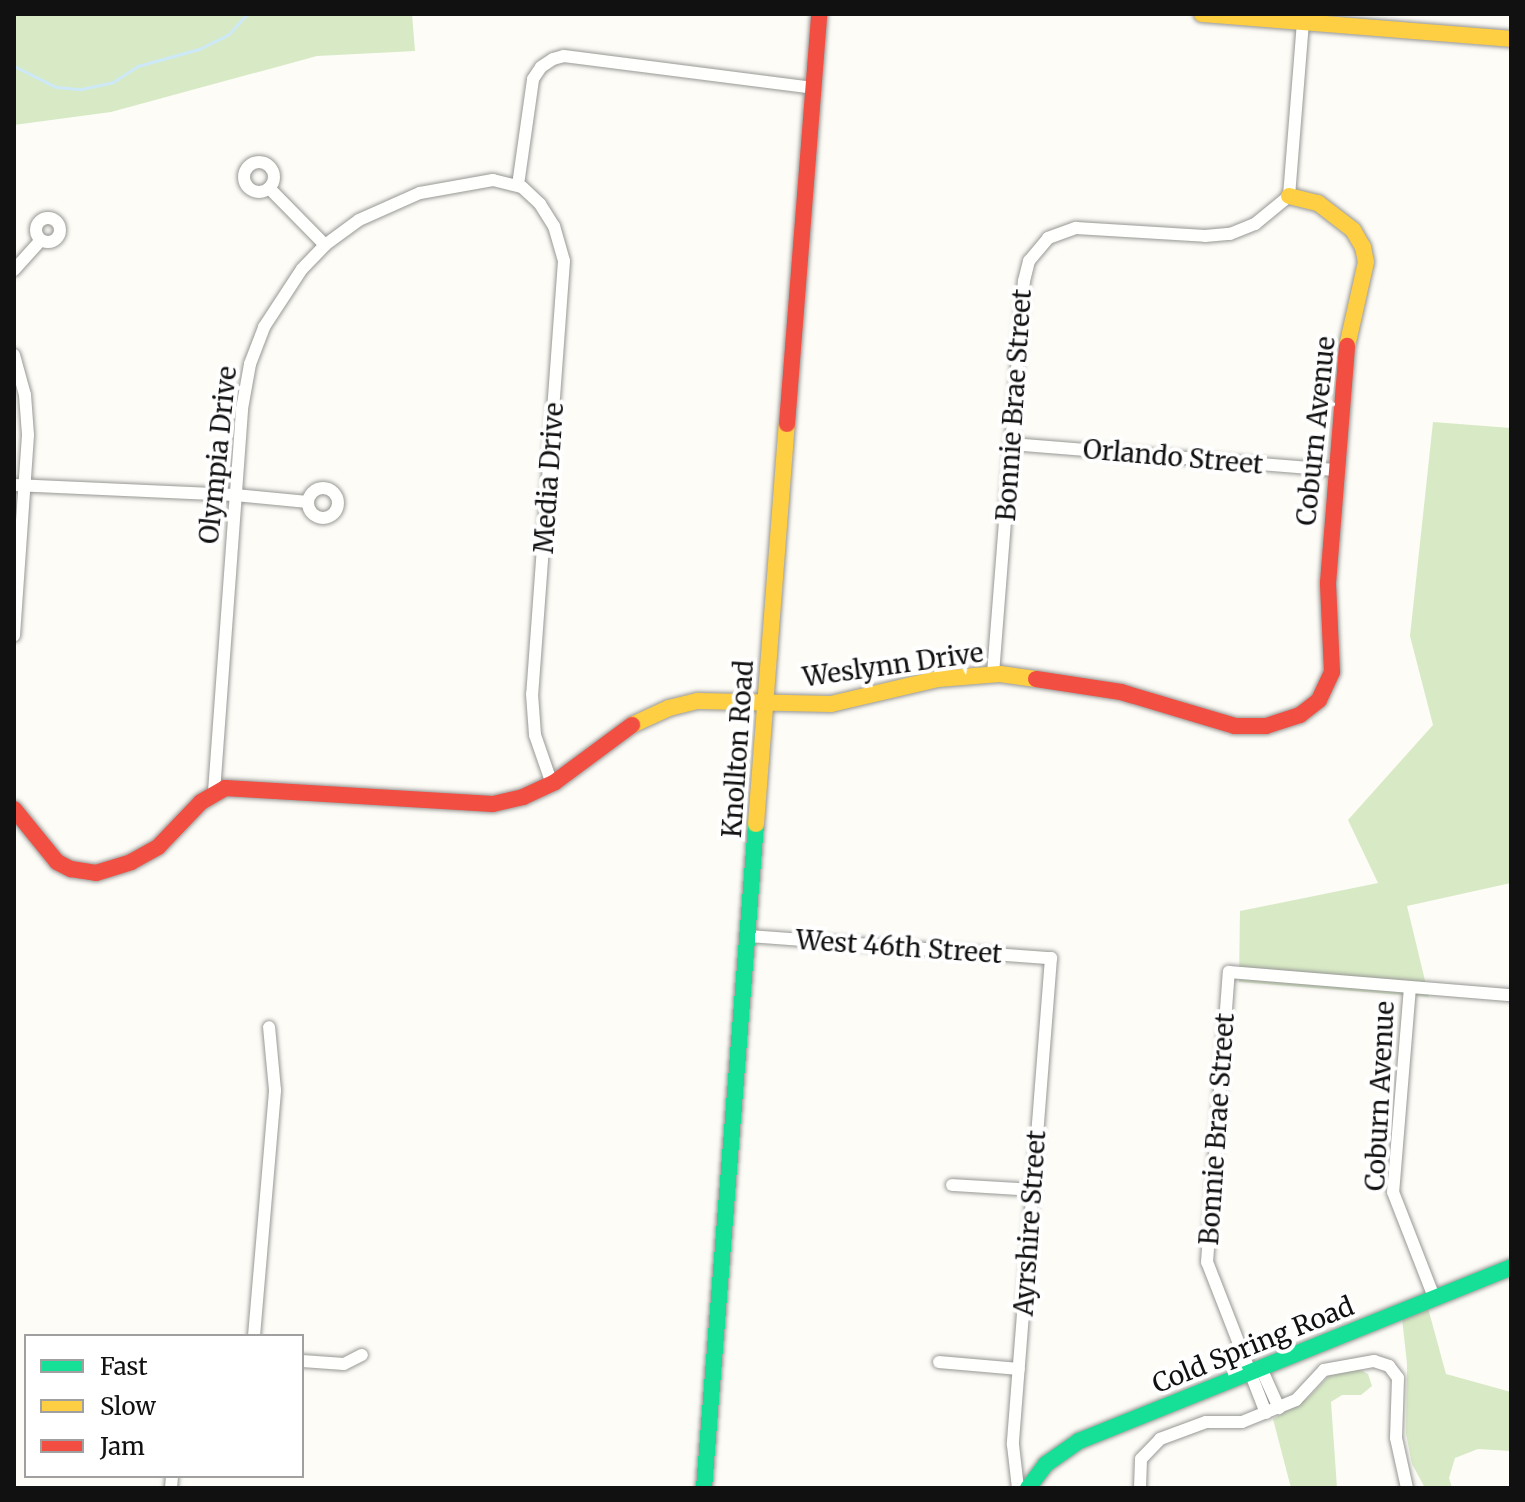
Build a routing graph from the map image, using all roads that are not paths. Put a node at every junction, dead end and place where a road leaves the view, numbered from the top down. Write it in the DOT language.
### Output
graph roads {
  1 [pos="819,14"];
  2 [pos="1202,14"];
  3 [pos="1303,22"];
  4 [pos="1511,39"];
  5 [pos="813,88"];
  6 [pos="518,185"];
  7 [pos="269,188"];
  8 [pos="1289,196"];
  9 [pos="41,240"];
  10 [pos="325,245"];
  11 [pos="14,270"];
  12 [pos="14,355"];
  13 [pos="1011,444"];
  14 [pos="1335,470"];
  15 [pos="20,485"];
  16 [pos="235,495"];
  17 [pos="308,502"];
  18 [pos="14,636"];
  19 [pos="993,674"];
  20 [pos="766,704"];
  21 [pos="1311,708"];
  22 [pos="552,784"];
  23 [pos="214,792"];
  24 [pos="14,809"];
  25 [pos="748,936"];
  26 [pos="1051,958"];
  27 [pos="1410,987"];
  28 [pos="1511,995"];
  29 [pos="269,1027"];
  30 [pos="952,1185"];
  31 [pos="1033,1190"];
  32 [pos="1511,1267"];
  33 [pos="1434,1297"];
  34 [pos="254,1334"];
  35 [pos="362,1355"];
  36 [pos="304,1361"];
  37 [pos="939,1362"];
  38 [pos="1019,1369"];
  39 [pos="1255,1371"];
  40 [pos="1279,1408"];
  41 [pos="1266,1413"];
  42 [pos="704,1488"];
  43 [pos="1018,1488"];
  44 [pos="1028,1488"];
  45 [pos="1140,1488"];
  46 [pos="1407,1488"];
  1 -- 5 [label="street, Knollton Road"];
  2 -- 3 [label="street"];
  3 -- 4 [label="street"];
  3 -- 8 [label="street"];
  5 -- 6 [label="street"];
  5 -- 20 [label="street, Knollton Road"];
  6 -- 10 [label="street, Olympia Drive"];
  6 -- 22 [label="street, Media Drive"];
  7 -- 10 [label="street"];
  8 -- 13 [label="street, Bonnie Brae Street"];
  8 -- 14 [label="street, Coburn Avenue"];
  9 -- 11 [label="street"];
  10 -- 16 [label="street, Olympia Drive"];
  12 -- 15 [label="street"];
  13 -- 14 [label="street, Orlando Street"];
  13 -- 19 [label="street, Bonnie Brae Street"];
  14 -- 21 [label="street, Coburn Avenue"];
  15 -- 16 [label="street"];
  15 -- 18 [label="street"];
  16 -- 17 [label="street"];
  16 -- 23 [label="street, Olympia Drive"];
  19 -- 20 [label="street, Weslynn Drive"];
  19 -- 21 [label="street, Weslynn Drive"];
  20 -- 22 [label="street, Weslynn Drive"];
  20 -- 25 [label="street, Knollton Road"];
  22 -- 23 [label="street, Weslynn Drive"];
  23 -- 24 [label="street"];
  25 -- 26 [label="street, West 46th Street"];
  25 -- 42 [label="street, Knollton Road"];
  26 -- 31 [label="street, Ayrshire Street"];
  27 -- 28 [label="street"];
  27 -- 33 [label="street, Coburn Avenue"];
  27 -- 39 [label="street, Bonnie Brae Street"];
  29 -- 34 [label="street"];
  30 -- 31 [label="street"];
  31 -- 38 [label="street, Ayrshire Street"];
  32 -- 33 [label="street, Cold Spring Road"];
  33 -- 39 [label="street, Cold Spring Road"];
  35 -- 36 [label="street"];
  37 -- 38 [label="street"];
  38 -- 43 [label="street, Ayrshire Street"];
  39 -- 40 [label="street"];
  39 -- 41 [label="street"];
  39 -- 44 [label="street, Cold Spring Road"];
  40 -- 41 [label="street"];
  40 -- 46 [label="street"];
  41 -- 45 [label="street"];
}
